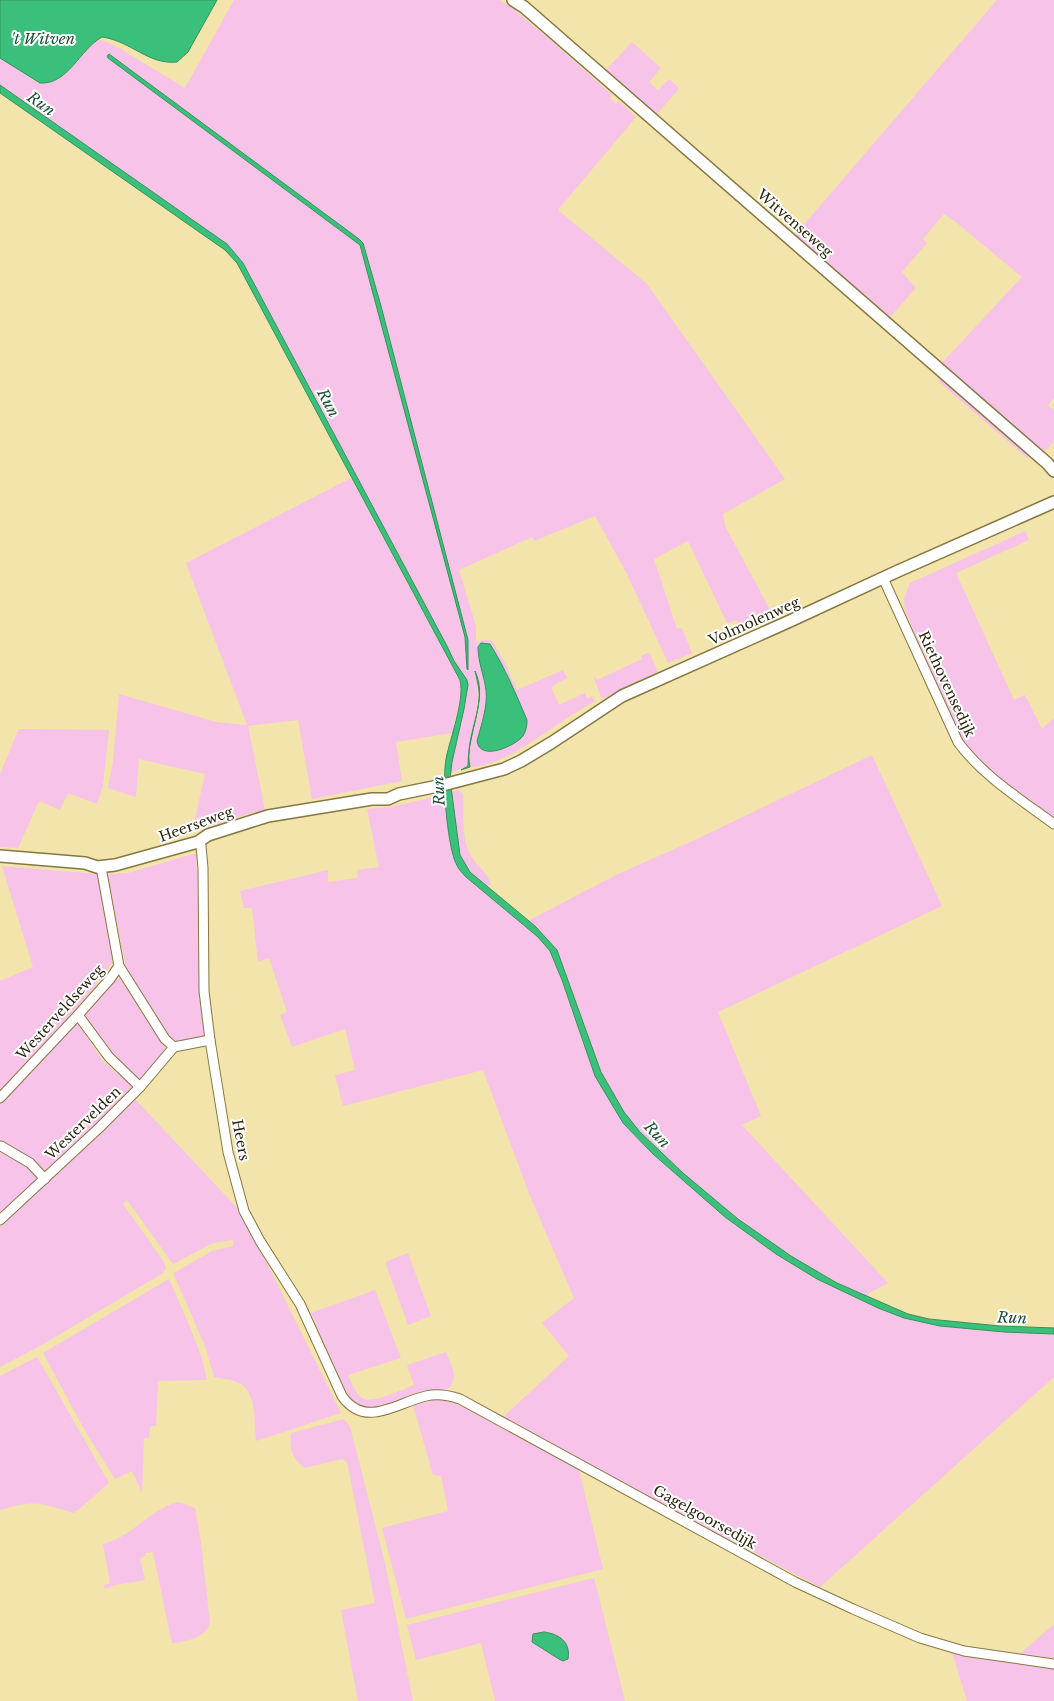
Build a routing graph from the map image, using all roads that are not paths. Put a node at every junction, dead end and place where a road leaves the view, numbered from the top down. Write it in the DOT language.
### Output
graph roads {
  1 [pos="513,0"];
  2 [pos="1054,471"];
  3 [pos="1054,502"];
  4 [pos="884,578"];
  5 [pos="473,777"];
  6 [pos="1054,824"];
  7 [pos="198,842"];
  8 [pos="0,856"];
  9 [pos="101,867"];
  10 [pos="119,966"];
  11 [pos="78,1015"];
  12 [pos="210,1040"];
  13 [pos="174,1047"];
  14 [pos="140,1087"];
  15 [pos="0,1098"];
  16 [pos="1,1146"];
  17 [pos="45,1179"];
  18 [pos="0,1220"];
  19 [pos="352,1411"];
  20 [pos="1054,1664"];
  1 -- 2 [label="street, Witvenseweg"];
  3 -- 4 [label="street, Volmolenweg"];
  4 -- 5 [label="street, Volmolenweg"];
  4 -- 6 [label="street, Riethovensedijk"];
  5 -- 7 [label="street, Heerseweg"];
  7 -- 9 [label="street, Heerseweg"];
  7 -- 12 [label="street, Heers"];
  8 -- 9 [label="street, Heerseweg"];
  9 -- 10 [label="street"];
  10 -- 11 [label="street, Westerveldseweg"];
  10 -- 13 [label="street"];
  11 -- 14 [label="street, Westervelden"];
  11 -- 15 [label="street, Westerveldseweg"];
  12 -- 13 [label="street"];
  12 -- 19 [label="street, Heers"];
  13 -- 14 [label="street, Westervelden"];
  14 -- 17 [label="street, Westervelden"];
  16 -- 17 [label="street, Westervelden"];
  17 -- 18 [label="street, Westervelden"];
  19 -- 20 [label="street, Gagelgoorsedijk"];
}
